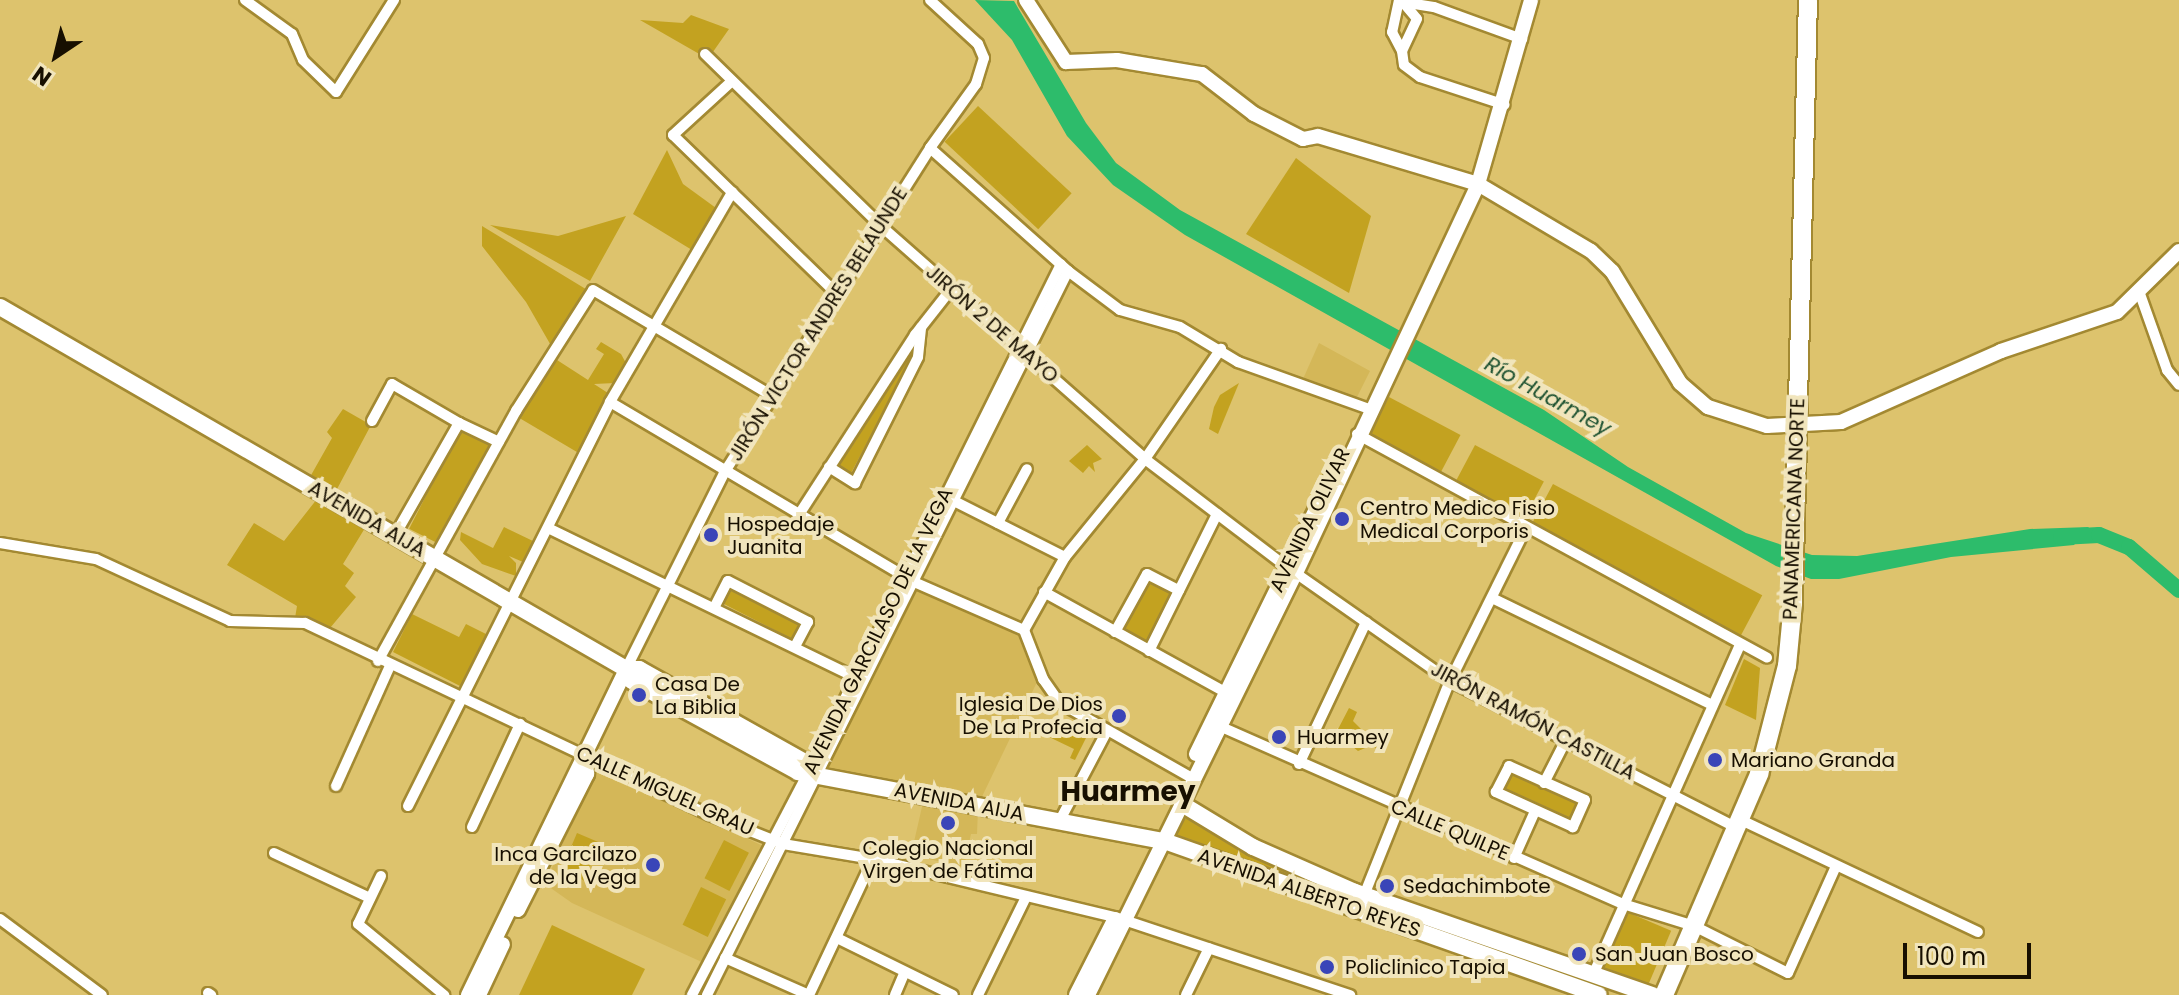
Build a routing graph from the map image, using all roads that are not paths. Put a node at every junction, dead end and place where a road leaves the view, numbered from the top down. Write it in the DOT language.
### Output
graph roads {
  1 [pos="245,0"];
  2 [pos="394,0"];
  3 [pos="930,0"];
  4 [pos="1026,0"];
  5 [pos="1531,0"];
  6 [pos="1808,0"];
  7 [pos="1400,1"];
  8 [pos="1522,39"];
  9 [pos="1402,51"];
  10 [pos="705,54"];
  11 [pos="732,81"];
  12 [pos="1505,105"];
  13 [pos="930,148"];
  14 [pos="1478,184"];
  15 [pos="732,192"];
  16 [pos="881,226"];
  17 [pos="2179,251"];
  18 [pos="1065,267"];
  19 [pos="952,288"];
  20 [pos="2140,294"];
  21 [pos="838,295"];
  22 [pos="0,307"];
  23 [pos="655,327"];
  24 [pos="921,327"];
  25 [pos="1221,349"];
  26 [pos="1023,351"];
  27 [pos="2179,385"];
  28 [pos="772,396"];
  29 [pos="610,402"];
  30 [pos="1369,409"];
  31 [pos="372,421"];
  32 [pos="459,423"];
  33 [pos="1797,427"];
  34 [pos="1357,434"];
  35 [pos="499,442"];
  36 [pos="1145,459"];
  37 [pos="829,467"];
  38 [pos="1027,469"];
  39 [pos="724,473"];
  40 [pos="954,501"];
  41 [pos="1217,514"];
  42 [pos="798,516"];
  43 [pos="998,523"];
  44 [pos="548,528"];
  45 [pos="1525,530"];
  46 [pos="395,535"];
  47 [pos="0,543"];
  48 [pos="1065,557"];
  49 [pos="438,559"];
  50 [pos="1292,570"];
  51 [pos="910,579"];
  52 [pos="669,582"];
  53 [pos="1179,590"];
  54 [pos="1044,592"];
  55 [pos="1492,598"];
  56 [pos="511,601"];
  57 [pos="715,606"];
  58 [pos="1366,622"];
  59 [pos="1024,630"];
  60 [pos="1115,632"];
  61 [pos="1740,645"];
  62 [pos="795,646"];
  63 [pos="1149,651"];
  64 [pos="1767,658"];
  65 [pos="378,661"];
  66 [pos="390,666"];
  67 [pos="626,669"];
  68 [pos="860,680"];
  69 [pos="1450,681"];
  70 [pos="1225,692"];
  71 [pos="461,697"];
  72 [pos="1712,705"];
  73 [pos="520,724"];
  74 [pos="1216,725"];
  75 [pos="1107,731"];
  76 [pos="1566,740"];
  77 [pos="585,755"];
  78 [pos="1299,764"];
  79 [pos="814,772"];
  80 [pos="1190,777"];
  81 [pos="1544,783"];
  82 [pos="336,786"];
  83 [pos="1670,794"];
  84 [pos="1182,804"];
  85 [pos="408,806"];
  86 [pos="1397,808"];
  87 [pos="1535,811"];
  88 [pos="1059,822"];
  89 [pos="1739,824"];
  90 [pos="472,827"];
  91 [pos="770,838"];
  92 [pos="1160,840"];
  93 [pos="783,844"];
  94 [pos="274,853"];
  95 [pos="1514,858"];
  96 [pos="873,859"];
  97 [pos="1836,866"];
  98 [pos="381,876"];
  99 [pos="1026,897"];
  100 [pos="370,898"];
  101 [pos="1362,903"];
  102 [pos="1623,904"];
  103 [pos="1120,918"];
  104 [pos="0,919"];
  105 [pos="1694,926"];
  106 [pos="1978,932"];
  107 [pos="837,938"];
  108 [pos="1209,948"];
  109 [pos="725,958"];
  110 [pos="905,972"];
  111 [pos="1591,989"];
  112 [pos="102,995"];
  113 [pos="444,995"];
  114 [pos="468,995"];
  115 [pos="479,995"];
  116 [pos="692,995"];
  117 [pos="707,995"];
  118 [pos="809,995"];
  119 [pos="895,995"];
  120 [pos="953,995"];
  121 [pos="978,995"];
  122 [pos="1076,995"];
  123 [pos="1088,995"];
  124 [pos="1186,995"];
  125 [pos="1347,995"];
  126 [pos="1653,995"];
  127 [pos="1664,995"];
  1 -- 2 [label="street"];
  3 -- 13 [label="street, JIRÓN VICTOR ANDRES BELAUNDE"];
  4 -- 14 [label="street"];
  5 -- 8 [label="street, AVENIDA OLIVAR"];
  6 -- 33 [label="highway, PANAMERICANA NORTE"];
  7 -- 8 [label="street"];
  7 -- 9 [label="street"];
  7 -- 9 [label="street"];
  8 -- 12 [label="street, AVENIDA OLIVAR"];
  9 -- 12 [label="street"];
  10 -- 11 [label="street, JIRÓN 2 DE MAYO"];
  11 -- 15 [label="street"];
  11 -- 16 [label="street, JIRÓN 2 DE MAYO"];
  12 -- 14 [label="street, AVENIDA OLIVAR"];
  13 -- 16 [label="street, JIRÓN VICTOR ANDRES BELAUNDE"];
  13 -- 18 [label="street"];
  14 -- 30 [label="street, AVENIDA OLIVAR"];
  14 -- 33 [label="street"];
  15 -- 21 [label="street"];
  15 -- 23 [label="street"];
  16 -- 19 [label="street, JIRÓN 2 DE MAYO"];
  16 -- 21 [label="street, JIRÓN VICTOR ANDRES BELAUNDE"];
  17 -- 20 [label="street"];
  18 -- 25 [label="street"];
  18 -- 26 [label="street, AVENIDA GARCILASO DE LA VEGA"];
  19 -- 24 [label="street"];
  19 -- 26 [label="street, JIRÓN 2 DE MAYO"];
  20 -- 27 [label="street"];
  20 -- 33 [label="street"];
  21 -- 28 [label="street, JIRÓN VICTOR ANDRES BELAUNDE"];
  22 -- 46 [label="main road, AVENIDA AIJA"];
  23 -- 28 [label="street"];
  23 -- 29 [label="street"];
  23 -- 35 [label="street"];
  24 -- 37 [label="street"];
  24 -- 37 [label="street"];
  25 -- 30 [label="street"];
  25 -- 36 [label="street"];
  26 -- 36 [label="street, JIRÓN 2 DE MAYO"];
  26 -- 40 [label="street, AVENIDA GARCILASO DE LA VEGA"];
  26 -- 51 [label="street, AVENIDA GARCILASO DE LA VEGA"];
  28 -- 39 [label="street, JIRÓN VICTOR ANDRES BELAUNDE"];
  29 -- 39 [label="street"];
  29 -- 44 [label="street"];
  30 -- 34 [label="street, AVENIDA OLIVAR"];
  31 -- 32 [label="street"];
  32 -- 35 [label="street"];
  32 -- 46 [label="street"];
  33 -- 89 [label="highway, PANAMERICANA NORTE"];
  34 -- 45 [label="street"];
  34 -- 50 [label="street, AVENIDA OLIVAR"];
  35 -- 49 [label="street"];
  36 -- 41 [label="street, JIRÓN 2 DE MAYO"];
  36 -- 48 [label="street"];
  37 -- 42 [label="street"];
  38 -- 43 [label="street"];
  39 -- 42 [label="street"];
  39 -- 52 [label="street, JIRÓN VICTOR ANDRES BELAUNDE"];
  40 -- 43 [label="street"];
  40 -- 51 [label="street, AVENIDA GARCILASO DE LA VEGA"];
  41 -- 50 [label="street, JIRÓN 2 DE MAYO"];
  41 -- 53 [label="street"];
  42 -- 51 [label="street"];
  43 -- 48 [label="street"];
  44 -- 52 [label="street"];
  44 -- 56 [label="street"];
  45 -- 55 [label="street"];
  45 -- 61 [label="street"];
  46 -- 49 [label="main road, AVENIDA AIJA"];
  47 -- 65 [label="street, CALLE MIGUEL GRAU"];
  48 -- 54 [label="street"];
  49 -- 56 [label="main road, AVENIDA AIJA"];
  49 -- 65 [label="street"];
  50 -- 58 [label="street, JIRÓN RAMÓN CASTILLA"];
  50 -- 70 [label="street, AVENIDA OLIVAR"];
  50 -- 74 [label="street, AVENIDA OLIVAR"];
  51 -- 59 [label="street"];
  51 -- 68 [label="street, AVENIDA GARCILASO DE LA VEGA"];
  52 -- 57 [label="street"];
  52 -- 67 [label="street, JIRÓN VICTOR ANDRES BELAUNDE"];
  53 -- 60 [label="street"];
  53 -- 63 [label="street"];
  54 -- 59 [label="street"];
  54 -- 60 [label="street"];
  55 -- 69 [label="street"];
  55 -- 72 [label="street"];
  56 -- 67 [label="main road, AVENIDA AIJA"];
  56 -- 71 [label="street"];
  57 -- 62 [label="street"];
  57 -- 62 [label="street"];
  58 -- 69 [label="street, JIRÓN RAMÓN CASTILLA"];
  58 -- 78 [label="street"];
  59 -- 75 [label="street"];
  60 -- 63 [label="street"];
  61 -- 64 [label="street"];
  61 -- 72 [label="street"];
  62 -- 68 [label="street"];
  63 -- 70 [label="street"];
  65 -- 66 [label="street, CALLE MIGUEL GRAU"];
  66 -- 71 [label="street, CALLE MIGUEL GRAU"];
  66 -- 82 [label="street"];
  67 -- 77 [label="street"];
  67 -- 79 [label="main road, AVENIDA AIJA"];
  68 -- 79 [label="street, AVENIDA GARCILASO DE LA VEGA"];
  69 -- 76 [label="street, JIRÓN RAMÓN CASTILLA"];
  69 -- 86 [label="street"];
  70 -- 74 [label="street, AVENIDA OLIVAR"];
  71 -- 73 [label="street, CALLE MIGUEL GRAU"];
  71 -- 85 [label="street"];
  72 -- 83 [label="street"];
  73 -- 77 [label="street, CALLE MIGUEL GRAU"];
  73 -- 90 [label="street"];
  74 -- 78 [label="street, CALLE QUILPE"];
  74 -- 80 [label="street, AVENIDA OLIVAR"];
  75 -- 80 [label="street"];
  75 -- 88 [label="street"];
  76 -- 81 [label="street"];
  76 -- 83 [label="street, JIRÓN RAMÓN CASTILLA"];
  77 -- 91 [label="street, CALLE MIGUEL GRAU"];
  77 -- 114 [label="street"];
  77 -- 115 [label="street"];
  78 -- 86 [label="street, CALLE QUILPE"];
  79 -- 88 [label="main road, AVENIDA AIJA"];
  79 -- 91 [label="street, AVENIDA GARCILASO DE LA VEGA"];
  79 -- 93 [label="street, AVENIDA GARCILASO DE LA VEGA"];
  80 -- 84 [label="street, AVENIDA OLIVAR"];
  80 -- 92 [label="street, AVENIDA OLIVAR"];
  81 -- 87 [label="street"];
  81 -- 87 [label="street"];
  83 -- 89 [label="street, JIRÓN RAMÓN CASTILLA"];
  83 -- 102 [label="street"];
  84 -- 92 [label="street, AVENIDA OLIVAR"];
  84 -- 101 [label="main road, AVENIDA ALBERTO REYES"];
  86 -- 95 [label="street, CALLE QUILPE"];
  86 -- 101 [label="street"];
  87 -- 95 [label="street"];
  88 -- 92 [label="main road, AVENIDA AIJA"];
  89 -- 97 [label="street, JIRÓN RAMÓN CASTILLA"];
  89 -- 105 [label="highway, PANAMERICANA NORTE"];
  91 -- 93 [label="street, CALLE MIGUEL GRAU"];
  91 -- 116 [label="street, AVENIDA GARCILASO DE LA VEGA"];
  92 -- 101 [label="main road, AVENIDA ALBERTO REYES"];
  92 -- 103 [label="street, AVENIDA OLIVAR"];
  93 -- 96 [label="street, CALLE MIGUEL GRAU"];
  93 -- 109 [label="street, AVENIDA GARCILASO DE LA VEGA"];
  94 -- 100 [label="street"];
  95 -- 102 [label="street, CALLE QUILPE"];
  96 -- 99 [label="street, CALLE MIGUEL GRAU"];
  96 -- 107 [label="street"];
  97 -- 105 [label="street, CALLE QUILPE"];
  97 -- 106 [label="street, JIRÓN RAMÓN CASTILLA"];
  98 -- 100 [label="street"];
  99 -- 103 [label="street, CALLE MIGUEL GRAU"];
  99 -- 121 [label="street"];
  100 -- 113 [label="street"];
  101 -- 111 [label="main road, AVENIDA ALBERTO REYES"];
  102 -- 105 [label="street, CALLE QUILPE"];
  102 -- 111 [label="street"];
  103 -- 108 [label="street, CALLE MIGUEL GRAU"];
  103 -- 122 [label="street, AVENIDA OLIVAR"];
  103 -- 123 [label="street, AVENIDA OLIVAR"];
  104 -- 112 [label="street"];
  105 -- 127 [label="highway, PANAMERICANA NORTE"];
  107 -- 110 [label="street"];
  107 -- 118 [label="street"];
  108 -- 124 [label="street"];
  108 -- 125 [label="street, CALLE MIGUEL GRAU"];
  109 -- 117 [label="street, AVENIDA GARCILASO DE LA VEGA"];
  109 -- 118 [label="street"];
  110 -- 119 [label="street"];
  110 -- 120 [label="street"];
  111 -- 126 [label="main road, AVENIDA ALBERTO REYES"];
}
